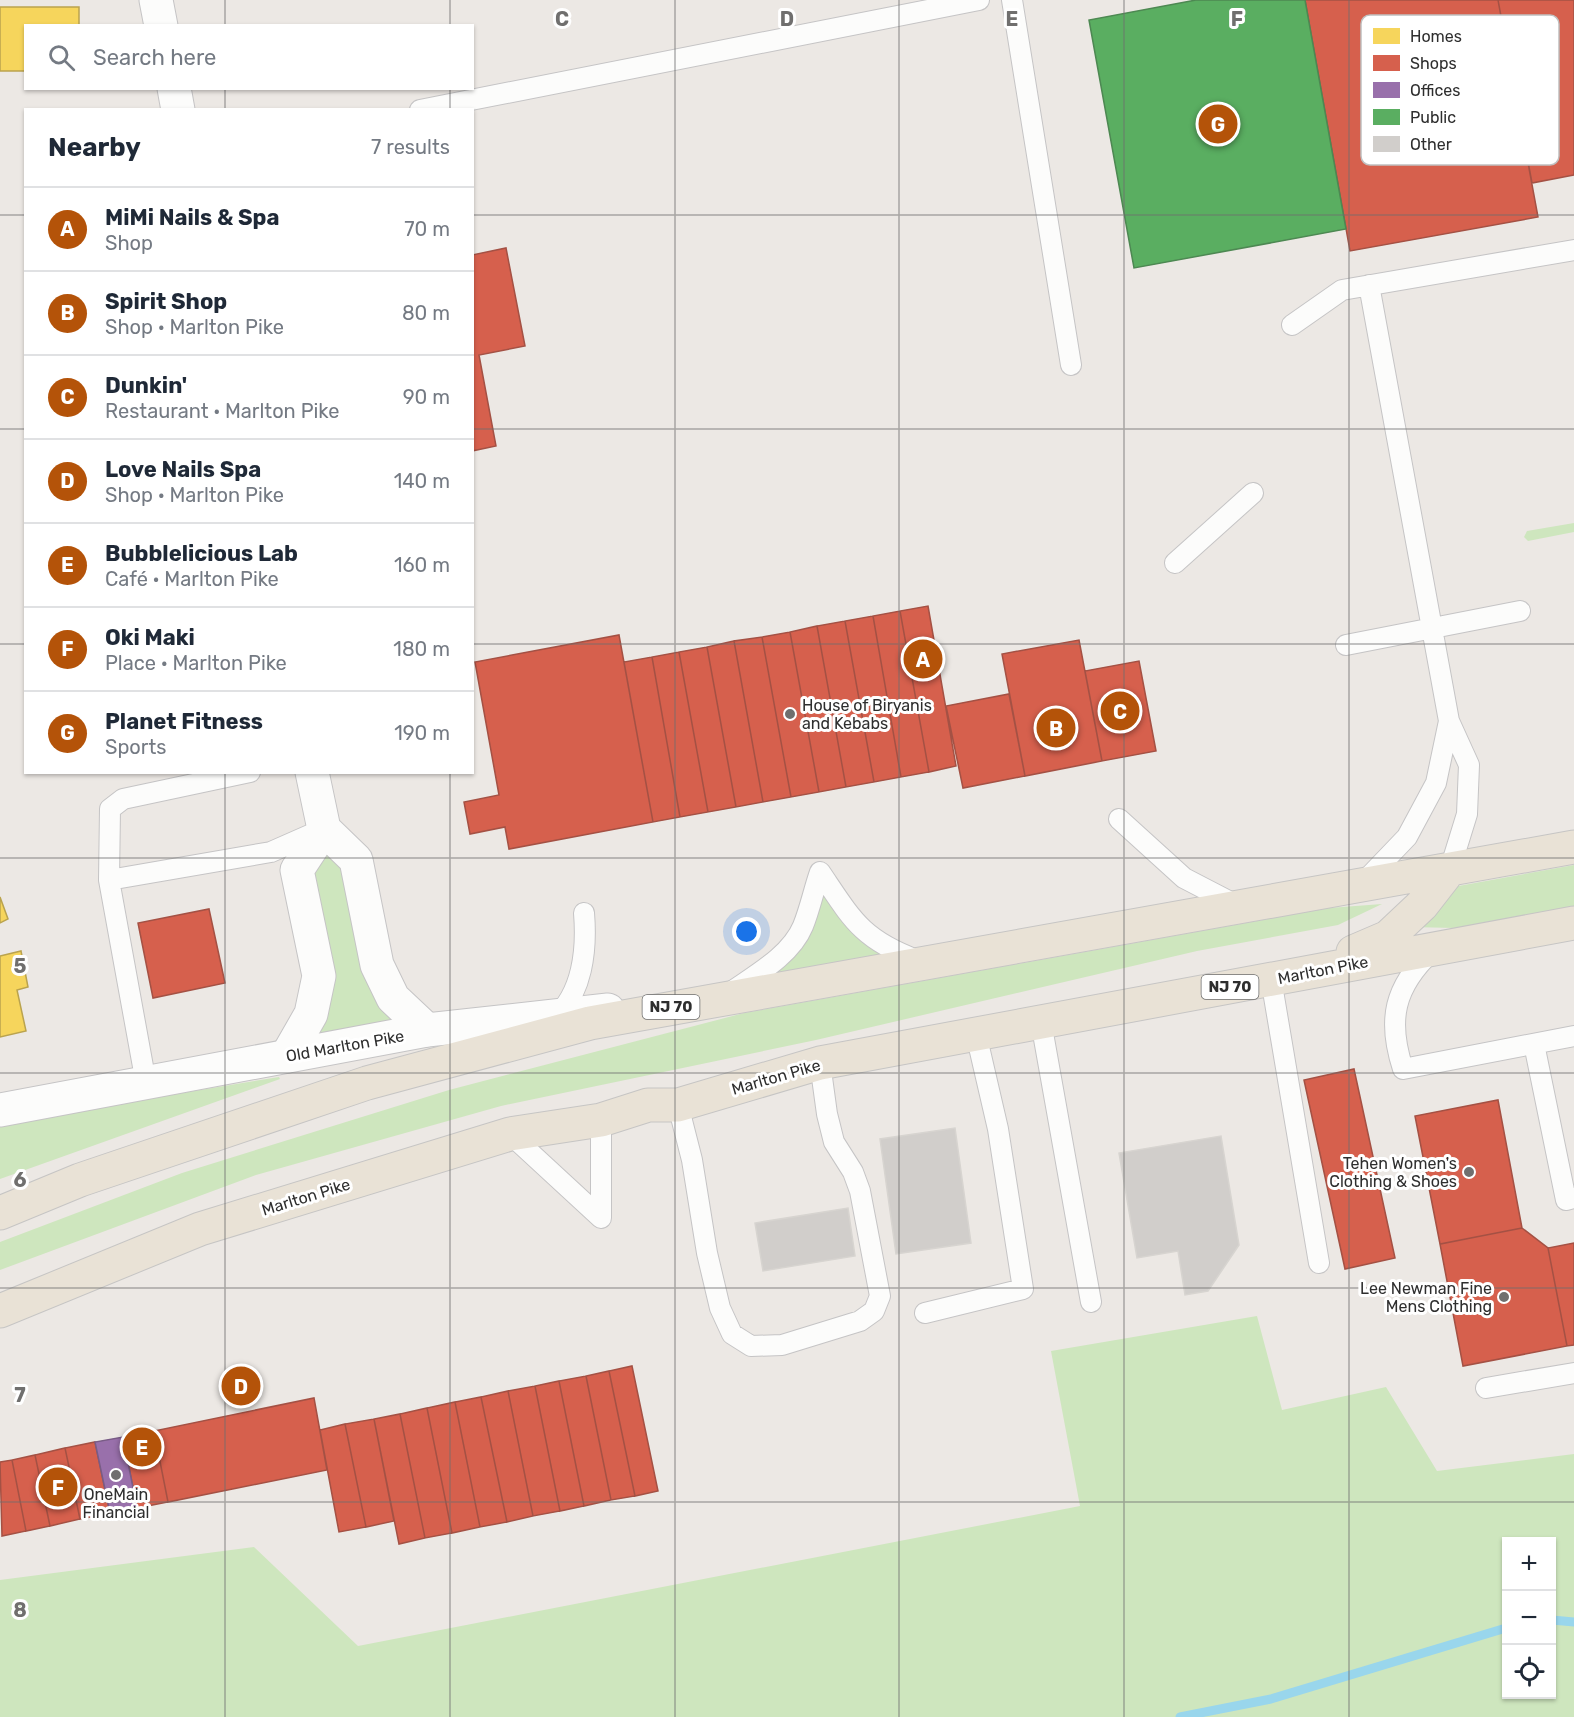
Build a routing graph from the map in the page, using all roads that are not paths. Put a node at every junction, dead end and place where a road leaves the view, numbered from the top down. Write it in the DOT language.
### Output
graph roads {
  1 [pos="156,0"];
  2 [pos="979,0"];
  3 [pos="1012,0"];
  4 [pos="161,24"];
  5 [pos="174,90"];
  6 [pos="178,108"];
  7 [pos="430,108"];
  8 [pos="1574,250"];
  9 [pos="1369,285"];
  10 [pos="1292,325"];
  11 [pos="1071,365"];
  12 [pos="1253,493"];
  13 [pos="1175,562"];
  14 [pos="1520,611"];
  15 [pos="1431,628"];
  16 [pos="1346,645"];
  17 [pos="1449,721"];
  18 [pos="241,774"];
  19 [pos="312,774"];
  20 [pos="1119,819"];
  21 [pos="324,829"];
  22 [pos="1574,847"];
  23 [pos="1450,869"];
  24 [pos="109,880"];
  25 [pos="1362,884"];
  26 [pos="1240,907"];
  27 [pos="584,913"];
  28 [pos="1574,923"];
  29 [pos="1434,949"];
  30 [pos="926,964"];
  31 [pos="1307,972"];
  32 [pos="1271,979"];
  33 [pos="708,1000"];
  34 [pos="559,1014"];
  35 [pos="1041,1022"];
  36 [pos="427,1030"];
  37 [pos="975,1034"];
  38 [pos="1574,1036"];
  39 [pos="530,1039"];
  40 [pos="1534,1044"];
  41 [pos="287,1056"];
  42 [pos="820,1063"];
  43 [pos="146,1083"];
  44 [pos="678,1105"];
  45 [pos="0,1110"];
  46 [pos="600,1120"];
  47 [pos="510,1134"];
  48 [pos="1574,1198"];
  49 [pos="0,1213"];
  50 [pos="1319,1263"];
  51 [pos="1091,1302"];
  52 [pos="0,1311"];
  53 [pos="925,1313"];
  54 [pos="1574,1372"];
  55 [pos="1486,1388"];
  1 -- 4 [label="street"];
  2 -- 7 [label="lane"];
  3 -- 11 [label="lane"];
  5 -- 6 [label="street"];
  8 -- 9 [label="lane"];
  9 -- 10 [label="lane"];
  9 -- 15 [label="lane"];
  12 -- 13 [label="lane"];
  14 -- 15 [label="lane"];
  15 -- 16 [label="lane"];
  15 -- 17 [label="lane"];
  17 -- 23 [label="lane"];
  17 -- 25 [label="lane"];
  18 -- 24 [label="lane"];
  19 -- 21 [label="street"];
  20 -- 26 [label="lane"];
  21 -- 24 [label="lane"];
  21 -- 36 [label="street"];
  21 -- 41 [label="street"];
  22 -- 23 [label="highway, NJ 70"];
  23 -- 25 [label="highway, NJ 70"];
  23 -- 31 [label="highway"];
  24 -- 43 [label="lane"];
  25 -- 26 [label="highway, NJ 70"];
  26 -- 30 [label="highway, NJ 70"];
  27 -- 34 [label="lane"];
  28 -- 29 [label="highway, Marlton Pike / NJ 70"];
  29 -- 31 [label="highway, Marlton Pike / NJ 70"];
  29 -- 40 [label="lane"];
  30 -- 33 [label="highway, NJ 70"];
  30 -- 33 [label="lane"];
  31 -- 32 [label="highway, Marlton Pike / NJ 70"];
  32 -- 35 [label="highway, Marlton Pike / NJ 70"];
  32 -- 50 [label="lane"];
  33 -- 34 [label="street, Old Marlton Pike"];
  33 -- 39 [label="highway, NJ 70"];
  34 -- 36 [label="street, Old Marlton Pike"];
  34 -- 39 [label="lane"];
  35 -- 37 [label="highway, Marlton Pike / NJ 70"];
  35 -- 51 [label="lane"];
  36 -- 41 [label="street, Old Marlton Pike"];
  37 -- 42 [label="highway, Marlton Pike / NJ 70"];
  37 -- 53 [label="lane"];
  38 -- 40 [label="lane"];
  39 -- 49 [label="highway, NJ 70"];
  40 -- 48 [label="lane"];
  41 -- 43 [label="street, Old Marlton Pike"];
  42 -- 44 [label="highway, Marlton Pike / NJ 70"];
  42 -- 44 [label="lane"];
  43 -- 45 [label="street, Old Marlton Pike"];
  44 -- 46 [label="highway, Marlton Pike / NJ 70"];
  46 -- 47 [label="highway, Marlton Pike / NJ 70"];
  46 -- 47 [label="lane"];
  47 -- 52 [label="highway, Marlton Pike / NJ 70"];
  54 -- 55 [label="lane"];
}
